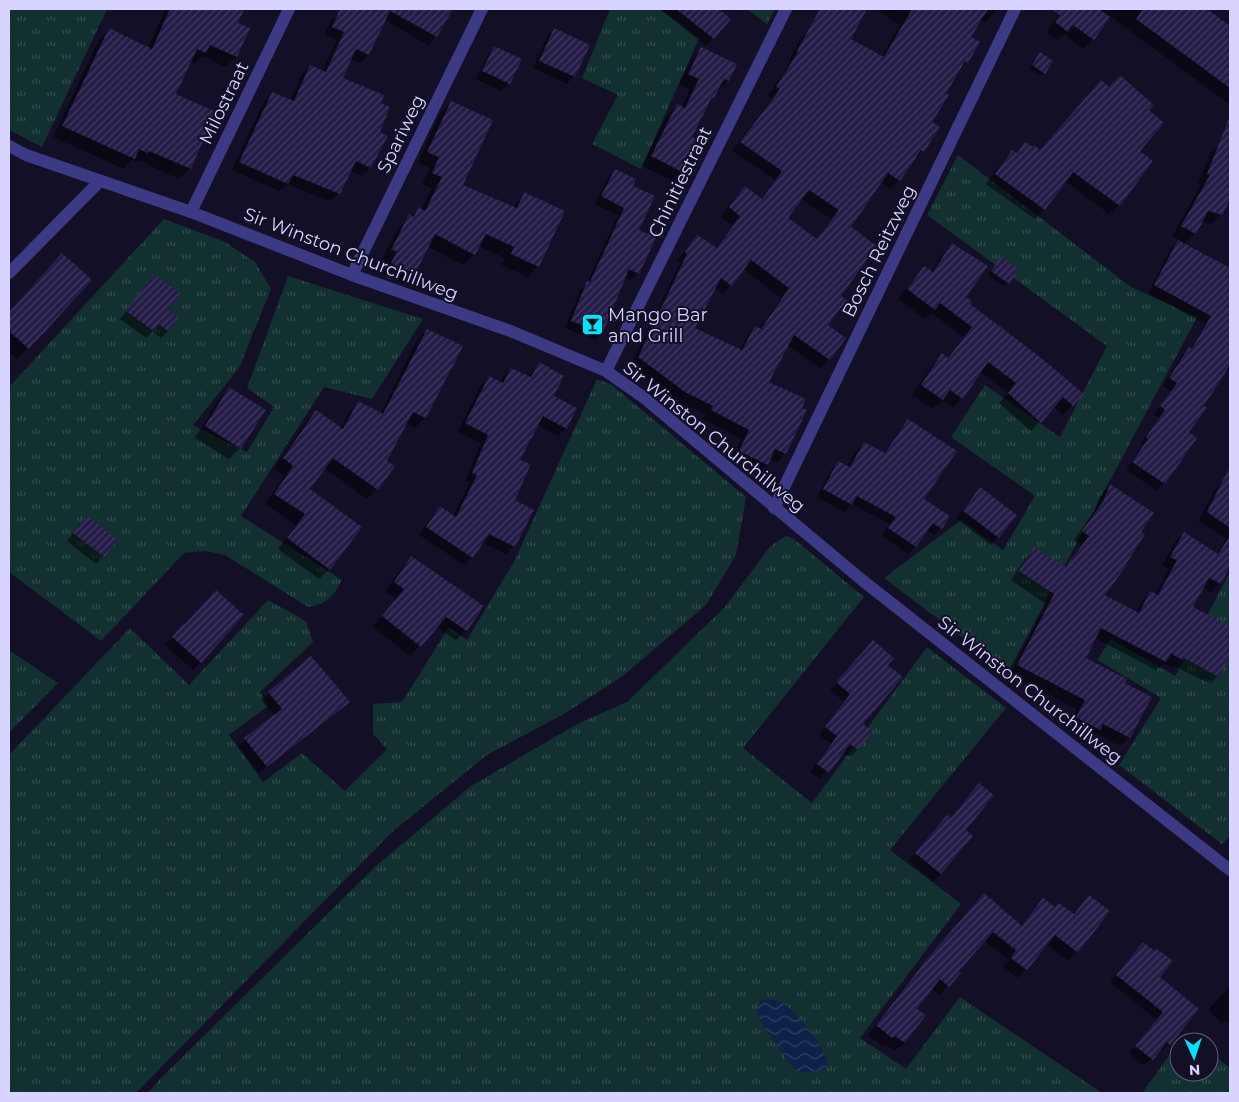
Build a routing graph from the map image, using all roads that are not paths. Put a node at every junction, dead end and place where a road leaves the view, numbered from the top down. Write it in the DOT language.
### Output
graph roads {
  1 [pos="289,9"];
  2 [pos="482,9"];
  3 [pos="786,9"];
  4 [pos="1015,9"];
  5 [pos="9,146"];
  6 [pos="100,181"];
  7 [pos="191,212"];
  8 [pos="9,273"];
  9 [pos="352,275"];
  10 [pos="606,371"];
  11 [pos="774,508"];
  12 [pos="1230,870"];
  1 -- 7 [label="street, Milostraat"];
  2 -- 9 [label="street, Spariweg"];
  3 -- 10 [label="street, Chinitiestraat"];
  4 -- 11 [label="street, Bosch Reitzweg"];
  5 -- 6 [label="street, Sir Winston Churchillweg"];
  6 -- 7 [label="street, Sir Winston Churchillweg"];
  6 -- 8 [label="street"];
  7 -- 9 [label="street, Sir Winston Churchillweg"];
  9 -- 10 [label="street, Sir Winston Churchillweg"];
  10 -- 11 [label="street, Sir Winston Churchillweg"];
  11 -- 12 [label="street, Sir Winston Churchillweg"];
}
